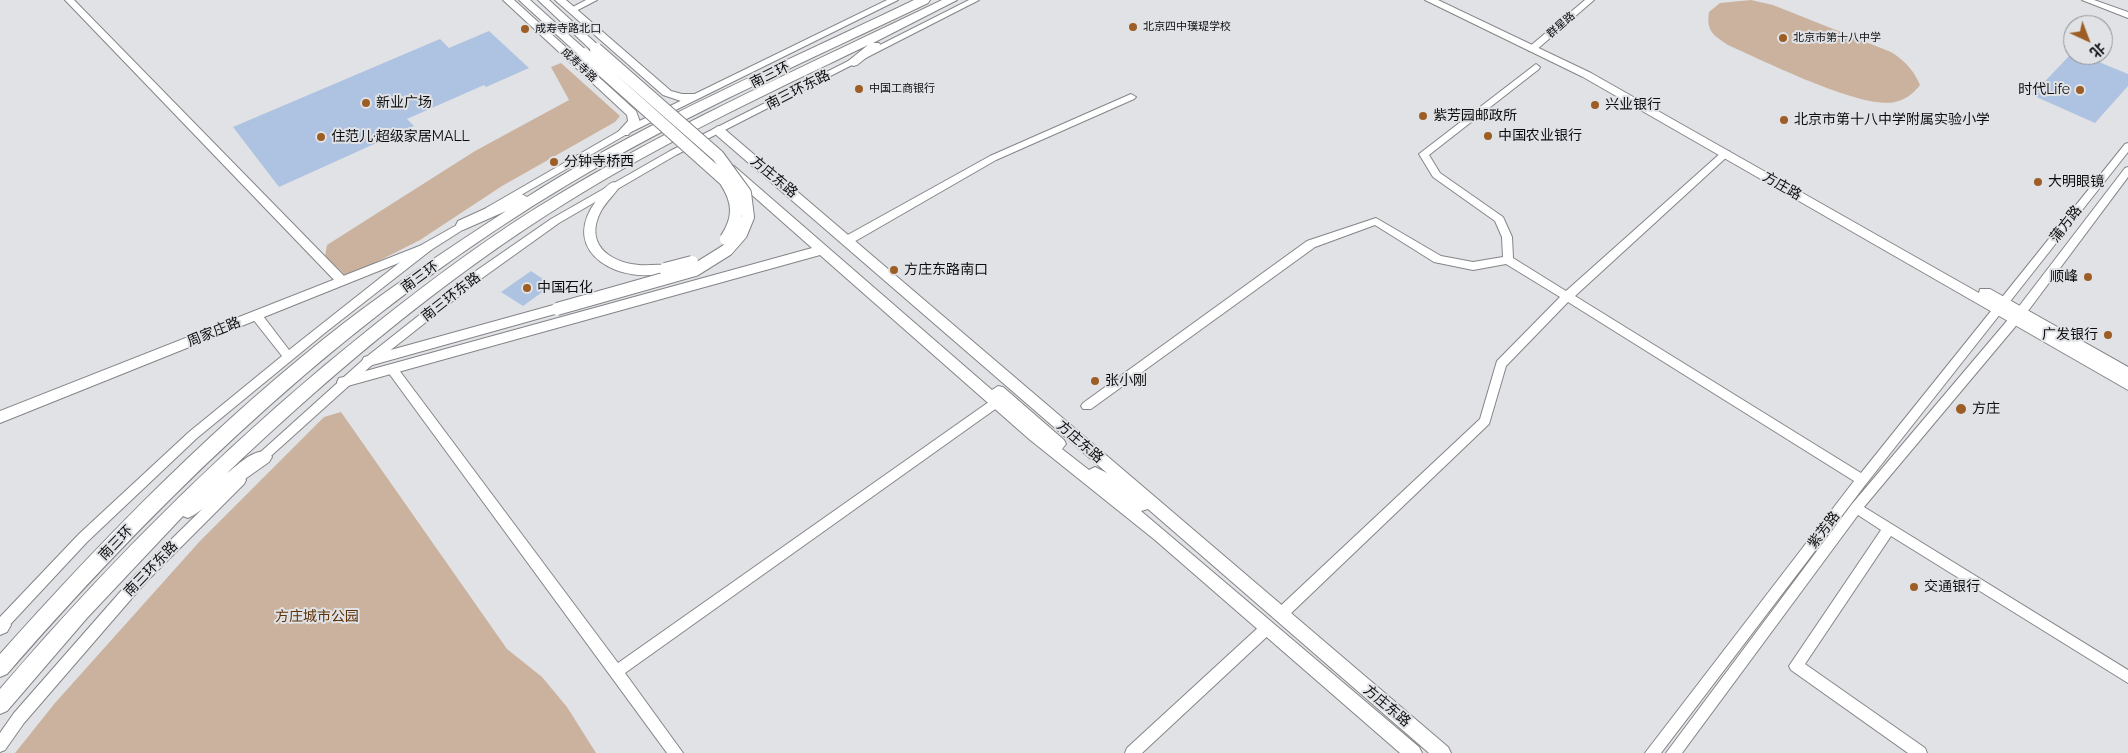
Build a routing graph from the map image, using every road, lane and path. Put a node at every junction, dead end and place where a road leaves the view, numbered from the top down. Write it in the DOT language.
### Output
graph roads {
  1 [pos="68,0"];
  2 [pos="508,0"];
  3 [pos="524,0"];
  4 [pos="543,0"];
  5 [pos="560,0"];
  6 [pos="593,0"];
  7 [pos="894,0"];
  8 [pos="924,0"];
  9 [pos="951,0"];
  10 [pos="976,0"];
  11 [pos="1430,0"];
  12 [pos="1445,0"];
  13 [pos="1590,0"];
  14 [pos="2086,0"];
  15 [pos="571,10"];
  16 [pos="2128,15"];
  17 [pos="907,22"];
  18 [pos="1536,46"];
  19 [pos="622,55"];
  20 [pos="853,62"];
  21 [pos="1536,67"];
  22 [pos="586,71"];
  23 [pos="695,96"];
  24 [pos="1131,97"];
  25 [pos="718,130"];
  26 [pos="624,132"];
  27 [pos="698,141"];
  28 [pos="2128,146"];
  29 [pos="1726,153"];
  30 [pos="718,156"];
  31 [pos="581,170"];
  32 [pos="2128,170"];
  33 [pos="614,186"];
  34 [pos="462,224"];
  35 [pos="848,240"];
  36 [pos="427,247"];
  37 [pos="821,250"];
  38 [pos="1508,260"];
  39 [pos="342,281"];
  40 [pos="1568,296"];
  41 [pos="2002,307"];
  42 [pos="256,315"];
  43 [pos="2018,316"];
  44 [pos="289,357"];
  45 [pos="369,361"];
  46 [pos="392,369"];
  47 [pos="2128,373"];
  48 [pos="344,382"];
  49 [pos="2128,385"];
  50 [pos="997,402"];
  51 [pos="1087,406"];
  52 [pos="0,417"];
  53 [pos="263,457"];
  54 [pos="1862,480"];
  55 [pos="1856,508"];
  56 [pos="1178,527"];
  57 [pos="1890,528"];
  58 [pos="146,541"];
  59 [pos="1280,615"];
  60 [pos="0,626"];
  61 [pos="1267,628"];
  62 [pos="0,668"];
  63 [pos="616,672"];
  64 [pos="2128,677"];
  65 [pos="0,704"];
  66 [pos="0,745"];
  67 [pos="676,753"];
  68 [pos="1132,753"];
  69 [pos="1414,753"];
  70 [pos="1442,753"];
  71 [pos="1652,753"];
  72 [pos="1673,753"];
  73 [pos="1920,753"];
  1 -- 39 [label="street"];
  2 -- 22 [label="main road, 成寿寺路"];
  3 -- 33 [label="main road, bridge"];
  4 -- 30 [label="main road, bridge"];
  5 -- 15 [label="main road"];
  6 -- 15 [label="street"];
  7 -- 23 [label="street"];
  8 -- 31 [label="highway, 南三环"];
  9 -- 17 [label="highway, 南三环"];
  10 -- 20 [label="street, 南三环东路"];
  11 -- 18 [label="main road, 方庄路"];
  12 -- 18 [label="main road, 方庄路"];
  13 -- 18 [label="street, 群星路"];
  14 -- 16 [label="street"];
  15 -- 19 [label="main road"];
  17 -- 20 [label="highway"];
  17 -- 58 [label="highway, 南三环"];
  18 -- 29 [label="main road, 方庄路"];
  18 -- 41 [label="main road, 方庄路"];
  19 -- 22 [label="main road"];
  19 -- 23 [label="main road"];
  20 -- 25 [label="street, 南三环东路"];
  21 -- 38 [label="street"];
  22 -- 26 [label="main road, 成寿寺路"];
  23 -- 26 [label="street"];
  24 -- 35 [label="street"];
  25 -- 27 [label="street, 南三环东路"];
  25 -- 35 [label="main road, 方庄东路"];
  26 -- 34 [label="street"];
  27 -- 33 [label="street, 南三环东路"];
  27 -- 37 [label="main road"];
  28 -- 41 [label="street, 蒲方路"];
  29 -- 40 [label="street"];
  29 -- 41 [label="main road, 方庄路"];
  30 -- 45 [label="main road, bridge"];
  30 -- 56 [label="main road, bridge"];
  31 -- 34 [label="highway"];
  31 -- 62 [label="highway, 南三环"];
  32 -- 43 [label="street, 蒲方路"];
  33 -- 45 [label="street, 南三环东路"];
  34 -- 36 [label="street"];
  35 -- 56 [label="main road, 方庄东路"];
  36 -- 39 [label="main road, 周家庄路"];
  36 -- 44 [label="street"];
  37 -- 46 [label="main road"];
  37 -- 50 [label="main road"];
  38 -- 40 [label="street"];
  38 -- 51 [label="street"];
  39 -- 42 [label="main road, 周家庄路"];
  40 -- 54 [label="street"];
  40 -- 59 [label="street"];
  41 -- 43 [label="main road, 方庄路"];
  41 -- 54 [label="street, 紫芳路"];
  42 -- 44 [label="street"];
  42 -- 52 [label="main road, 周家庄路"];
  43 -- 47 [label="main road, 方庄路"];
  43 -- 49 [label="main road, 方庄路"];
  43 -- 55 [label="street, 紫芳路"];
  44 -- 60 [label="street"];
  45 -- 48 [label="street, 南三环东路"];
  46 -- 48 [label="main road"];
  46 -- 63 [label="street"];
  48 -- 53 [label="street, 南三环东路"];
  50 -- 61 [label="main road"];
  50 -- 63 [label="street"];
  53 -- 58 [label="highway"];
  53 -- 66 [label="street, 南三环东路"];
  54 -- 71 [label="street, 紫芳路"];
  55 -- 57 [label="street"];
  55 -- 72 [label="street, 紫芳路"];
  56 -- 59 [label="main road, 方庄东路"];
  57 -- 64 [label="street"];
  57 -- 73 [label="street"];
  58 -- 65 [label="highway, 南三环"];
  59 -- 61 [label="main road"];
  59 -- 70 [label="main road, 方庄东路"];
  61 -- 68 [label="street"];
  61 -- 69 [label="main road"];
  63 -- 67 [label="street"];
}
